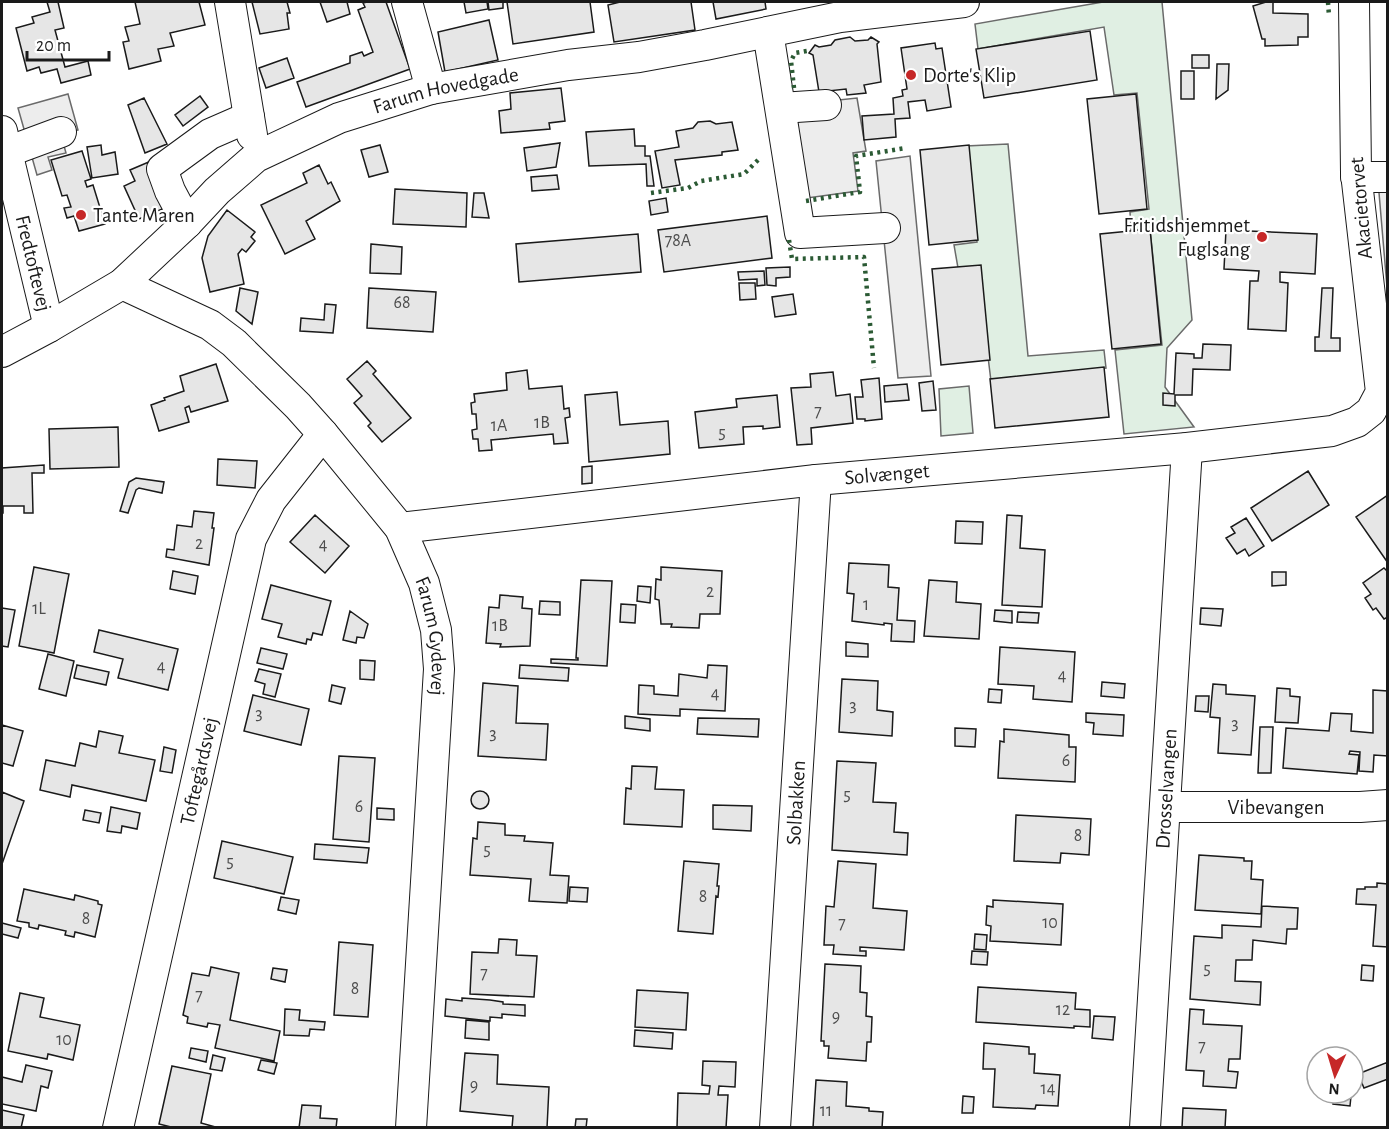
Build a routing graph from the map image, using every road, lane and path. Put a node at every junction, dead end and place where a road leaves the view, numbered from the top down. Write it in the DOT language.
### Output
graph roads {
  1 [pos="230,2"];
  2 [pos="407,2"];
  3 [pos="964,2"];
  4 [pos="1354,2"];
  5 [pos="926,3"];
  6 [pos="768,32"];
  7 [pos="431,89"];
  8 [pos="826,105"];
  9 [pos="781,108"];
  10 [pos="249,117"];
  11 [pos="61,132"];
  12 [pos="4,142"];
  13 [pos="256,157"];
  14 [pos="1356,177"];
  15 [pos="1388,177"];
  16 [pos="187,223"];
  17 [pos="885,228"];
  18 [pos="122,284"];
  19 [pos="49,327"];
  20 [pos="2,352"];
  21 [pos="1379,412"];
  22 [pos="323,434"];
  23 [pos="1187,448"];
  24 [pos="816,480"];
  25 [pos="400,528"];
  26 [pos="1388,805"];
  27 [pos="1165,807"];
  28 [pos="118,1128"];
  29 [pos="411,1128"];
  30 [pos="775,1128"];
  31 [pos="1145,1128"];
  1 -- 10 [label="street"];
  2 -- 7 [label="street"];
  3 -- 5 [label="street, Farum Hovedgade"];
  4 -- 14 [label="street, Akacietorvet"];
  5 -- 6 [label="street, Farum Hovedgade"];
  6 -- 7 [label="street, Farum Hovedgade"];
  6 -- 9 [label="street"];
  7 -- 13 [label="street, Farum Hovedgade"];
  8 -- 9 [label="street"];
  9 -- 17 [label="street"];
  10 -- 13 [label="street"];
  10 -- 16 [label="street"];
  11 -- 12 [label="street"];
  12 -- 19 [label="street, Fredtoftevej"];
  13 -- 16 [label="street, Farum Hovedgade"];
  14 -- 15 [label="street"];
  14 -- 21 [label="street, Akacietorvet"];
  16 -- 18 [label="street, Farum Hovedgade"];
  18 -- 19 [label="street, Farum Hovedgade"];
  18 -- 22 [label="street, Farum Gydevej"];
  19 -- 20 [label="street, Farum Hovedgade"];
  21 -- 23 [label="street, Solvænget"];
  22 -- 25 [label="street, Farum Gydevej"];
  22 -- 28 [label="street, Toftegårdsvej"];
  23 -- 24 [label="street, Solvænget"];
  23 -- 27 [label="street, Drosselvangen"];
  24 -- 25 [label="street, Solvænget"];
  24 -- 30 [label="street, Solbakken"];
  25 -- 29 [label="street, Farum Gydevej"];
  26 -- 27 [label="street, Vibevangen"];
  27 -- 31 [label="street, Drosselvangen"];
}
